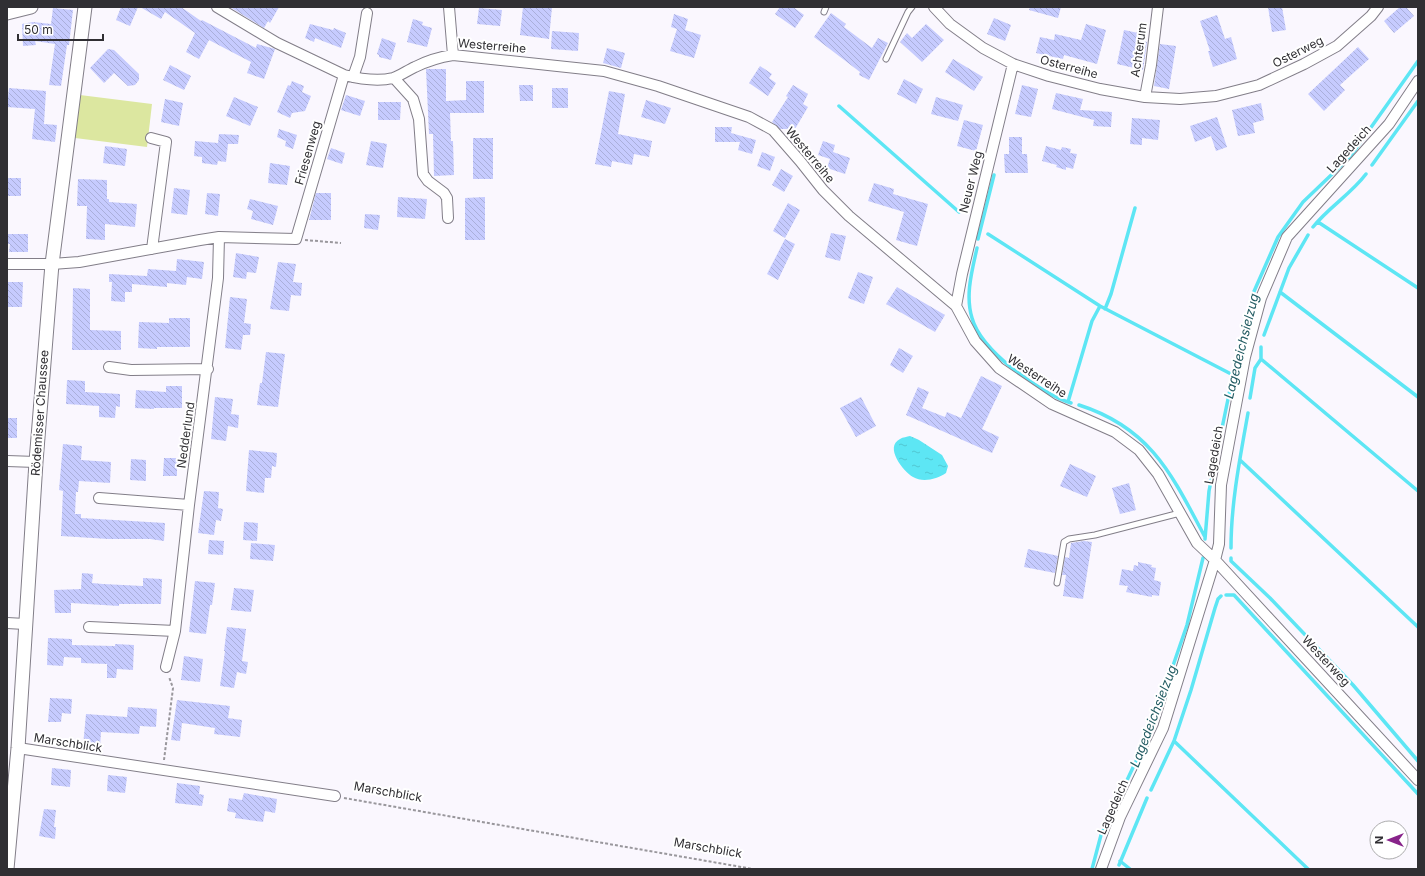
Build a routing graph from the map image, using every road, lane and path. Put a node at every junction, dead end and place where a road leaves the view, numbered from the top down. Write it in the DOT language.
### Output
graph roads {
  1 [pos="31,7"];
  2 [pos="85,7"];
  3 [pos="217,7"];
  4 [pos="449,7"];
  5 [pos="912,7"];
  6 [pos="934,7"];
  7 [pos="1158,7"];
  8 [pos="1378,7"];
  9 [pos="7,13"];
  10 [pos="366,13"];
  11 [pos="453,55"];
  12 [pos="886,59"];
  13 [pos="1014,64"];
  14 [pos="349,76"];
  15 [pos="394,78"];
  16 [pos="1418,81"];
  17 [pos="1216,96"];
  18 [pos="1145,97"];
  19 [pos="151,138"];
  20 [pos="448,218"];
  21 [pos="219,238"];
  22 [pos="296,239"];
  23 [pos="341,243"];
  24 [pos="152,249"];
  25 [pos="7,264"];
  26 [pos="52,264"];
  27 [pos="956,306"];
  28 [pos="109,367"];
  29 [pos="208,369"];
  30 [pos="7,461"];
  31 [pos="36,462"];
  32 [pos="99,498"];
  33 [pos="189,505"];
  34 [pos="1180,513"];
  35 [pos="1215,560"];
  36 [pos="1057,583"];
  37 [pos="7,623"];
  38 [pos="25,624"];
  39 [pos="90,627"];
  40 [pos="175,631"];
  41 [pos="166,667"];
  42 [pos="18,748"];
  43 [pos="163,771"];
  44 [pos="1418,780"];
  45 [pos="335,796"];
  46 [pos="7,869"];
  47 [pos="753,869"];
  48 [pos="1101,869"];
  1 -- 9 [label="street"];
  2 -- 26 [label="street, Rödemisser Chaussee"];
  3 -- 14 [label="street, Westerreihe"];
  4 -- 11 [label="street"];
  5 -- 12 [label="lane"];
  6 -- 13 [label="street, Osterreihe"];
  7 -- 18 [label="street, Achterum"];
  8 -- 17 [label="street, Osterweg"];
  10 -- 14 [label="street, Friesenweg"];
  11 -- 15 [label="street, Westerreihe"];
  11 -- 27 [label="street, Westerreihe"];
  13 -- 18 [label="street, Osterreihe"];
  13 -- 27 [label="street, Neuer Weg"];
  14 -- 15 [label="street, Westerreihe"];
  14 -- 22 [label="street, Friesenweg"];
  15 -- 20 [label="street"];
  16 -- 35 [label="street, Lagedeich"];
  17 -- 18 [label="street, Osterreihe"];
  19 -- 24 [label="street"];
  21 -- 22 [label="street"];
  21 -- 24 [label="street"];
  21 -- 29 [label="street, Nedderlund"];
  22 -- 23 [label="path"];
  24 -- 26 [label="street"];
  25 -- 26 [label="street"];
  26 -- 31 [label="street, Rödemisser Chaussee"];
  27 -- 34 [label="street, Westerreihe"];
  28 -- 29 [label="street"];
  29 -- 33 [label="street, Nedderlund"];
  30 -- 31 [label="street"];
  31 -- 38 [label="street, Rödemisser Chaussee"];
  32 -- 33 [label="street"];
  33 -- 40 [label="street, Nedderlund"];
  34 -- 35 [label="street, Westerreihe"];
  34 -- 36 [label="lane"];
  35 -- 44 [label="street, Westerweg"];
  35 -- 48 [label="street, Lagedeich"];
  37 -- 38 [label="street"];
  38 -- 42 [label="street, Rödemisser Chaussee"];
  39 -- 40 [label="street"];
  40 -- 41 [label="street, Nedderlund"];
  41 -- 43 [label="path"];
  42 -- 43 [label="street, Marschblick"];
  42 -- 46 [label="street, Rödemisser Chaussee"];
  43 -- 45 [label="street, Marschblick"];
  45 -- 47 [label="path, Marschblick"];
}
